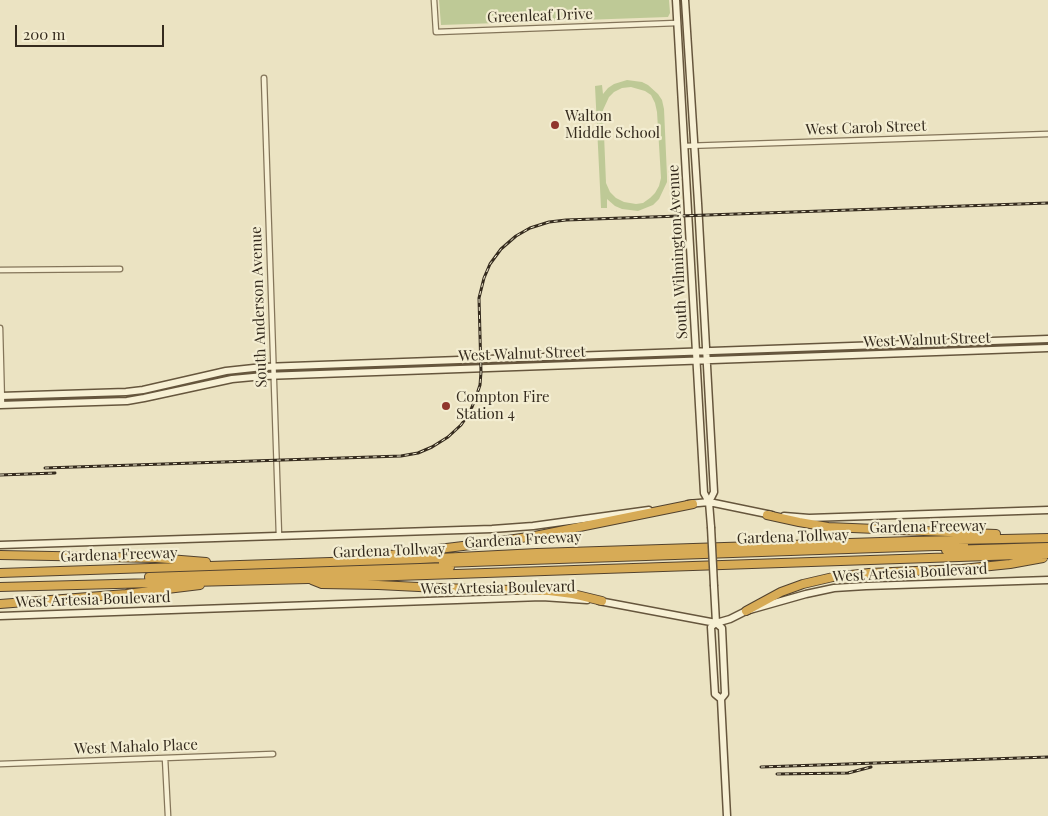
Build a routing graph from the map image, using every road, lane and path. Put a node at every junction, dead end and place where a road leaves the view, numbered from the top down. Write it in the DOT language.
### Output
graph roads {
  1 [pos="434,0"];
  2 [pos="676,0"];
  3 [pos="685,0"];
  4 [pos="677,23"];
  5 [pos="264,78"];
  6 [pos="1048,134"];
  7 [pos="685,146"];
  8 [pos="694,146"];
  9 [pos="120,269"];
  10 [pos="0,270"];
  11 [pos="0,328"];
  12 [pos="1048,339"];
  13 [pos="900,345"];
  14 [pos="852,346"];
  15 [pos="877,346"];
  16 [pos="824,347"];
  17 [pos="803,348"];
  18 [pos="1048,348"];
  19 [pos="775,349"];
  20 [pos="696,352"];
  21 [pos="705,352"];
  22 [pos="901,353"];
  23 [pos="877,354"];
  24 [pos="852,355"];
  25 [pos="824,356"];
  26 [pos="803,357"];
  27 [pos="776,358"];
  28 [pos="696,360"];
  29 [pos="706,360"];
  30 [pos="273,367"];
  31 [pos="273,376"];
  32 [pos="1,396"];
  33 [pos="1,405"];
  34 [pos="709,502"];
  35 [pos="693,504"];
  36 [pos="1048,510"];
  37 [pos="767,514"];
  38 [pos="279,536"];
  39 [pos="1048,537"];
  40 [pos="1048,542"];
  41 [pos="0,545"];
  42 [pos="1048,547"];
  43 [pos="1048,555"];
  44 [pos="0,556"];
  45 [pos="328,562"];
  46 [pos="251,564"];
  47 [pos="0,573"];
  48 [pos="0,578"];
  49 [pos="308,579"];
  50 [pos="247,580"];
  51 [pos="1048,580"];
  52 [pos="43,585"];
  53 [pos="0,587"];
  54 [pos="602,601"];
  55 [pos="0,604"];
  56 [pos="746,611"];
  57 [pos="0,616"];
  58 [pos="716,623"];
  59 [pos="722,699"];
  60 [pos="273,754"];
  61 [pos="165,758"];
  62 [pos="0,764"];
  63 [pos="168,816"];
  64 [pos="727,816"];
  1 -- 4 [label="street, Greenleaf Drive"];
  2 -- 4 [label="main road, South Wilmington Avenue"];
  3 -- 8 [label="main road, South Wilmington Avenue"];
  4 -- 7 [label="main road, South Wilmington Avenue"];
  5 -- 30 [label="street, South Anderson Avenue"];
  6 -- 8 [label="street, West Carob Street"];
  7 -- 8 [label="street, West Carob Street"];
  7 -- 20 [label="main road, South Wilmington Avenue"];
  8 -- 21 [label="main road, South Wilmington Avenue"];
  9 -- 10 [label="street"];
  11 -- 32 [label="street"];
  12 -- 13 [label="main road, West Walnut Street"];
  13 -- 15 [label="main road, West Walnut Street"];
  13 -- 22 [label="street"];
  14 -- 15 [label="main road, West Walnut Street"];
  14 -- 16 [label="main road, West Walnut Street"];
  14 -- 24 [label="street"];
  15 -- 23 [label="street"];
  16 -- 17 [label="main road, West Walnut Street"];
  16 -- 25 [label="street"];
  17 -- 19 [label="main road, West Walnut Street"];
  17 -- 26 [label="street"];
  18 -- 22 [label="main road, West Walnut Street"];
  19 -- 21 [label="main road, West Walnut Street"];
  19 -- 27 [label="street"];
  20 -- 21 [label="main road, West Walnut Street"];
  20 -- 28 [label="main road, South Wilmington Avenue"];
  20 -- 30 [label="main road, West Walnut Street"];
  21 -- 29 [label="main road, South Wilmington Avenue"];
  22 -- 23 [label="main road, West Walnut Street"];
  23 -- 24 [label="main road, West Walnut Street"];
  24 -- 25 [label="main road, West Walnut Street"];
  25 -- 26 [label="main road, West Walnut Street"];
  26 -- 27 [label="main road, West Walnut Street"];
  27 -- 29 [label="main road, West Walnut Street"];
  28 -- 29 [label="main road, West Walnut Street"];
  28 -- 31 [label="main road, West Walnut Street"];
  28 -- 34 [label="main road, South Wilmington Avenue"];
  29 -- 34 [label="main road, South Wilmington Avenue"];
  30 -- 31 [label="street, South Anderson Avenue"];
  30 -- 32 [label="main road, West Walnut Street"];
  31 -- 33 [label="main road, West Walnut Street"];
  31 -- 38 [label="street, South Anderson Avenue"];
  32 -- 33 [label="street"];
  34 -- 35 [label="main road"];
  34 -- 37 [label="main road"];
  34 -- 58 [label="main road, South Wilmington Avenue, bridge"];
  35 -- 38 [label="main road"];
  35 -- 45 [label="highway"];
  36 -- 37 [label="main road"];
  37 -- 39 [label="highway"];
  38 -- 41 [label="main road"];
  39 -- 45 [label="highway, Gardena Freeway"];
  40 -- 48 [label="highway, Gardena Tollway"];
  42 -- 52 [label="highway, Gardena Tollway"];
  43 -- 49 [label="highway, Gardena Freeway"];
  43 -- 56 [label="highway"];
  44 -- 46 [label="highway"];
  45 -- 46 [label="highway, Gardena Freeway"];
  46 -- 47 [label="highway, Gardena Freeway"];
  49 -- 50 [label="highway, Gardena Freeway"];
  49 -- 54 [label="highway"];
  50 -- 52 [label="highway, Gardena Freeway"];
  50 -- 55 [label="highway"];
  51 -- 56 [label="main road, West Artesia Boulevard"];
  52 -- 53 [label="highway, Gardena Freeway"];
  54 -- 57 [label="main road, West Artesia Boulevard"];
  54 -- 58 [label="main road, West Artesia Boulevard"];
  56 -- 58 [label="main road, West Artesia Boulevard"];
  58 -- 59 [label="main road, South Wilmington Avenue"];
  58 -- 59 [label="main road, South Wilmington Avenue"];
  59 -- 64 [label="main road, South Wilmington Avenue"];
  60 -- 61 [label="street, West Mahalo Place"];
  61 -- 62 [label="street, West Mahalo Place"];
  61 -- 63 [label="street"];
}
